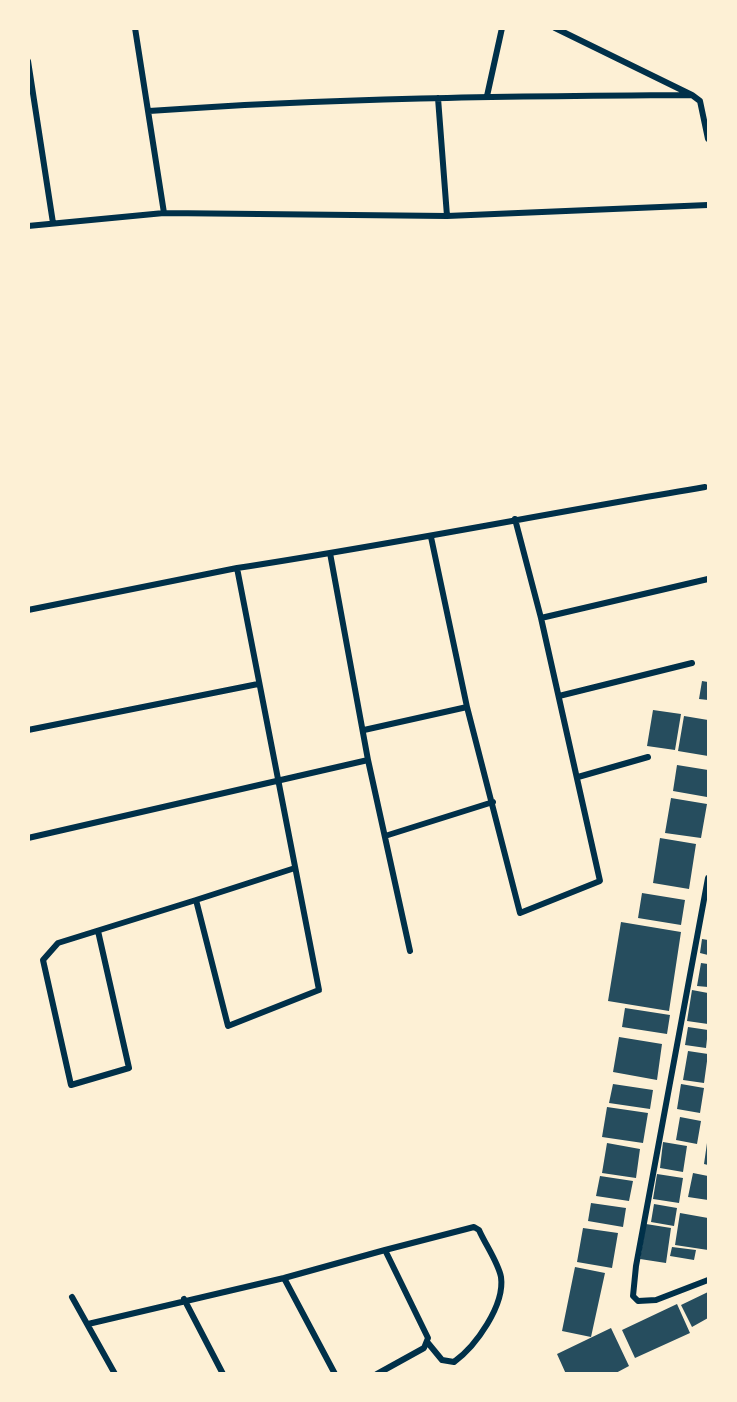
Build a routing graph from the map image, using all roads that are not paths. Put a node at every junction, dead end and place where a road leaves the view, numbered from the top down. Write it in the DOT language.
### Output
graph roads {
  1 [pos="135,28"];
  2 [pos="502,28"];
  3 [pos="555,28"];
  4 [pos="28,61"];
  5 [pos="692,95"];
  6 [pos="488,96"];
  7 [pos="438,98"];
  8 [pos="149,111"];
  9 [pos="708,139"];
  10 [pos="708,205"];
  11 [pos="164,213"];
  12 [pos="447,216"];
  13 [pos="53,223"];
  14 [pos="28,225"];
  15 [pos="705,487"];
  16 [pos="514,519"];
  17 [pos="431,537"];
  18 [pos="330,553"];
  19 [pos="237,568"];
  20 [pos="708,579"];
  21 [pos="28,610"];
  22 [pos="541,618"];
  23 [pos="692,663"];
  24 [pos="258,684"];
  25 [pos="560,696"];
  26 [pos="467,708"];
  27 [pos="28,730"];
  28 [pos="364,730"];
  29 [pos="648,757"];
  30 [pos="368,760"];
  31 [pos="578,777"];
  32 [pos="277,780"];
  33 [pos="493,802"];
  34 [pos="385,836"];
  35 [pos="28,838"];
  36 [pos="295,868"];
  37 [pos="708,878"];
  38 [pos="196,900"];
  39 [pos="98,931"];
  40 [pos="410,951"];
  41 [pos="385,1250"];
  42 [pos="284,1278"];
  43 [pos="708,1280"];
  44 [pos="72,1297"];
  45 [pos="184,1299"];
  46 [pos="88,1324"];
  47 [pos="428,1343"];
  48 [pos="115,1374"];
  49 [pos="223,1374"];
  50 [pos="335,1374"];
  51 [pos="377,1374"];
  1 -- 8 [label="street"];
  2 -- 6 [label="street"];
  3 -- 5 [label="street"];
  4 -- 13 [label="street"];
  5 -- 6 [label="street"];
  5 -- 9 [label="street"];
  6 -- 7 [label="street"];
  7 -- 8 [label="street"];
  7 -- 12 [label="street"];
  8 -- 11 [label="street"];
  10 -- 12 [label="street"];
  11 -- 12 [label="street"];
  11 -- 13 [label="street"];
  13 -- 14 [label="street"];
  15 -- 16 [label="street"];
  16 -- 17 [label="street"];
  16 -- 22 [label="street"];
  17 -- 18 [label="street"];
  17 -- 26 [label="street"];
  18 -- 19 [label="street"];
  18 -- 28 [label="street"];
  19 -- 21 [label="street"];
  19 -- 24 [label="street"];
  20 -- 22 [label="street"];
  22 -- 25 [label="street"];
  23 -- 25 [label="street"];
  24 -- 27 [label="street"];
  24 -- 32 [label="street"];
  25 -- 31 [label="street"];
  26 -- 28 [label="street"];
  26 -- 33 [label="street"];
  28 -- 30 [label="street"];
  29 -- 31 [label="street"];
  30 -- 32 [label="street"];
  30 -- 34 [label="street"];
  31 -- 33 [label="street"];
  32 -- 35 [label="street"];
  32 -- 36 [label="street"];
  33 -- 34 [label="street"];
  34 -- 40 [label="street"];
  36 -- 38 [label="street"];
  36 -- 38 [label="street"];
  37 -- 43 [label="street"];
  38 -- 39 [label="street"];
  39 -- 39 [label="street"];
  41 -- 42 [label="street"];
  41 -- 47 [label="street"];
  41 -- 47 [label="street"];
  42 -- 45 [label="street"];
  42 -- 50 [label="street"];
  44 -- 46 [label="street"];
  45 -- 46 [label="street"];
  45 -- 49 [label="street"];
  46 -- 48 [label="street"];
  47 -- 51 [label="street"];
}
